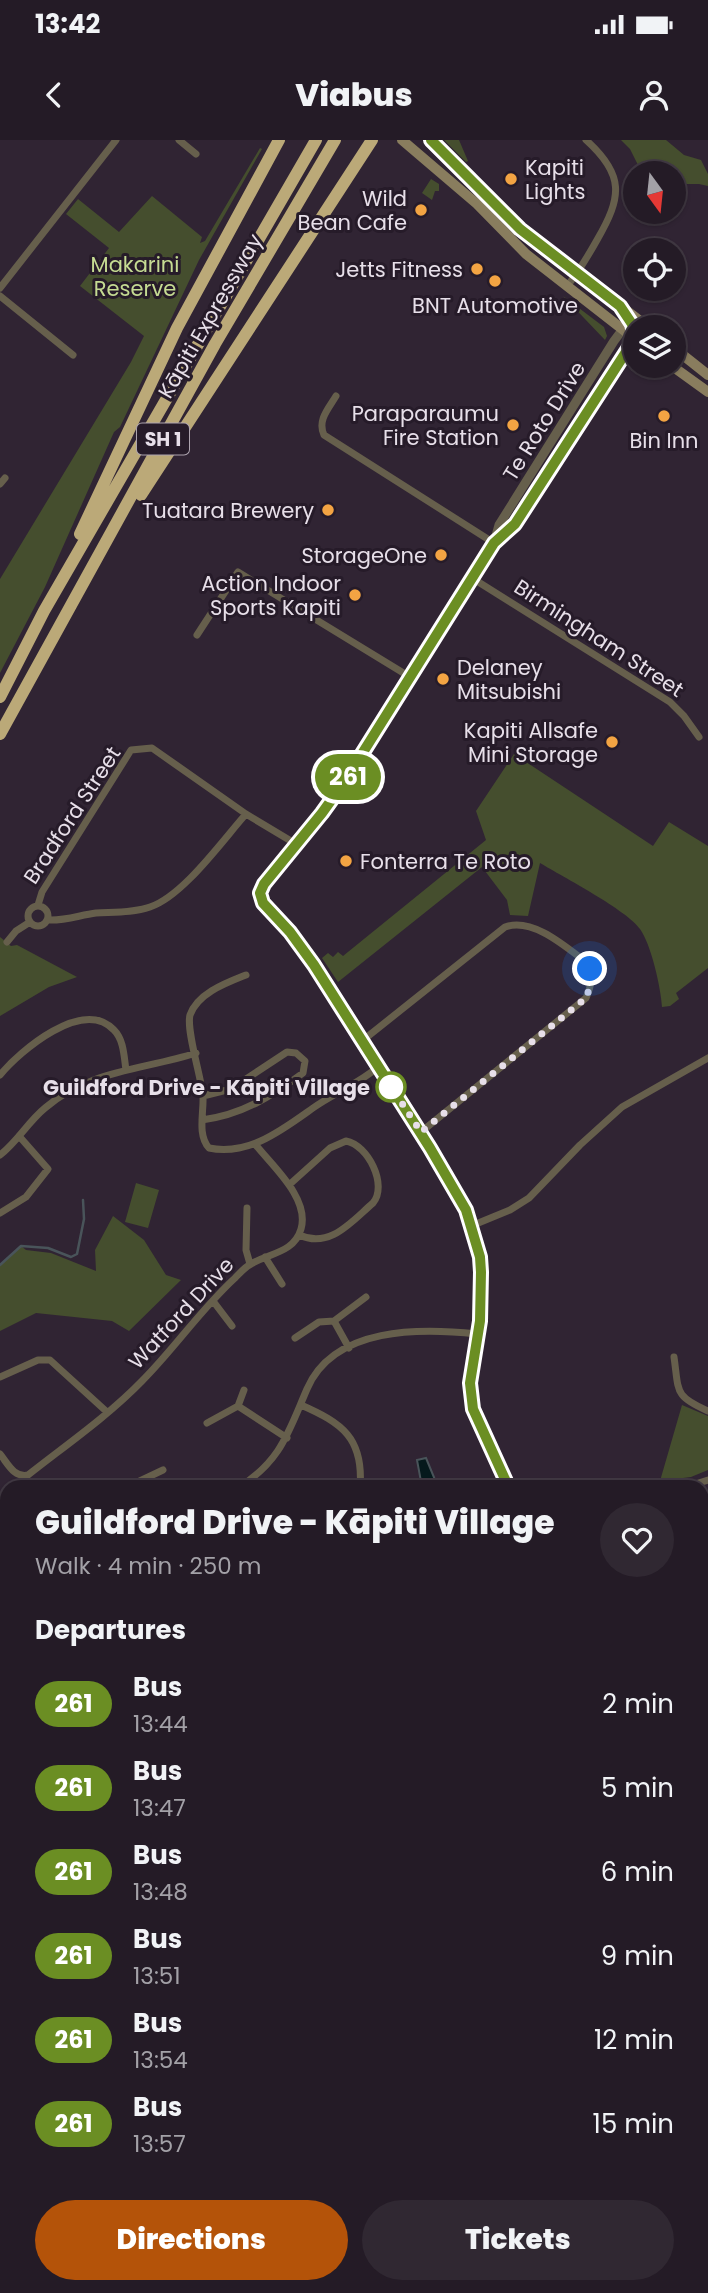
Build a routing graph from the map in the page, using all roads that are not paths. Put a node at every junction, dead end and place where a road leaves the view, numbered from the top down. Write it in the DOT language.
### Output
graph roads {
  1 [pos="116,140"];
  2 [pos="179,140"];
  3 [pos="279,140"];
  4 [pos="316,140"];
  5 [pos="372,140"];
  6 [pos="402,140"];
  7 [pos="431,140"];
  8 [pos="586,140"];
  9 [pos="333,143"];
  10 [pos="196,154"];
  11 [pos="578,273"];
  12 [pos="568,285"];
  13 [pos="0,288"];
  14 [pos="0,296"];
  15 [pos="620,306"];
  16 [pos="624,315"];
  17 [pos="632,315"];
  18 [pos="623,325"];
  19 [pos="623,340"];
  20 [pos="623,351"];
  21 [pos="607,353"];
  22 [pos="73,355"];
  23 [pos="686,358"];
  24 [pos="613,373"];
  25 [pos="708,375"];
  26 [pos="686,376"];
  27 [pos="708,392"];
  28 [pos="336,396"];
  29 [pos="550,445"];
  30 [pos="562,452"];
  31 [pos="494,543"];
  32 [pos="472,578"];
  33 [pos="44,611"];
  34 [pos="197,635"];
  35 [pos="50,643"];
  36 [pos="410,677"];
  37 [pos="0,697"];
  38 [pos="0,734"];
  39 [pos="699,737"];
  40 [pos="246,814"];
  41 [pos="296,844"];
  42 [pos="38,905"];
  43 [pos="48,920"];
  44 [pos="30,922"];
  45 [pos="7,942"];
  46 [pos="246,975"];
  47 [pos="362,1041"];
  48 [pos="196,1053"];
  49 [pos="708,1058"];
  50 [pos="378,1067"];
  51 [pos="126,1070"];
  52 [pos="0,1075"];
  53 [pos="203,1096"];
  54 [pos="202,1120"];
  55 [pos="421,1132"];
  56 [pos="19,1136"];
  57 [pos="254,1144"];
  58 [pos="0,1155"];
  59 [pos="289,1185"];
  60 [pos="247,1208"];
  61 [pos="0,1213"];
  62 [pos="471,1226"];
  63 [pos="299,1236"];
  64 [pos="265,1257"];
  65 [pos="250,1264"];
  66 [pos="282,1284"];
  67 [pos="366,1297"];
  68 [pos="213,1301"];
  69 [pos="334,1321"];
  70 [pos="232,1326"];
  71 [pos="477,1334"];
  72 [pos="295,1338"];
  73 [pos="349,1348"];
  74 [pos="674,1357"];
  75 [pos="0,1377"];
  76 [pos="244,1390"];
  77 [pos="301,1405"];
  78 [pos="238,1406"];
  79 [pos="708,1411"];
  80 [pos="107,1412"];
  81 [pos="206,1423"];
  82 [pos="287,1438"];
  83 [pos="0,1454"];
  84 [pos="163,1470"];
  85 [pos="142,1480"];
  86 [pos="248,1480"];
  87 [pos="360,1480"];
  88 [pos="505,1480"];
  1 -- 13 [label="street"];
  2 -- 10 [label="street"];
  3 -- 33 [label="highway"];
  4 -- 33 [label="highway, Kāpiti Expressway / SH 1"];
  5 -- 35 [label="highway"];
  6 -- 12 [label="main road"];
  7 -- 11 [label="main road"];
  8 -- 11 [label="street"];
  9 -- 35 [label="highway, Kāpiti Expressway / SH 1"];
  11 -- 12 [label="street"];
  11 -- 15 [label="main road"];
  12 -- 18 [label="main road"];
  14 -- 22 [label="street"];
  15 -- 16 [label="street"];
  15 -- 17 [label="main road"];
  19 -- 21 [label="street, Te Roto Drive"];
  20 -- 24 [label="street, Te Roto Drive"];
  21 -- 24 [label="street"];
  21 -- 29 [label="street, Te Roto Drive"];
  23 -- 25 [label="main road"];
  24 -- 30 [label="street, Te Roto Drive"];
  26 -- 27 [label="main road"];
  28 -- 31 [label="street"];
  29 -- 30 [label="street"];
  29 -- 31 [label="street, Te Roto Drive"];
  30 -- 31 [label="street, Te Roto Drive"];
  31 -- 32 [label="street, Te Roto Drive"];
  32 -- 36 [label="street, Te Roto Drive"];
  32 -- 39 [label="street, Birmingham Street"];
  33 -- 37 [label="highway, Kāpiti Expressway / SH 1"];
  34 -- 36 [label="street"];
  35 -- 38 [label="highway, Kāpiti Expressway / SH 1"];
  36 -- 41 [label="street, Te Roto Drive"];
  40 -- 41 [label="street, Bradford Street"];
  40 -- 42 [label="street, Bradford Street"];
  40 -- 43 [label="street"];
  41 -- 47 [label="street, Te Roto Drive"];
  42 -- 43 [label="street, Bradford Street"];
  42 -- 44 [label="street, Bradford Street"];
  43 -- 44 [label="street"];
  44 -- 45 [label="street, Bradford Street"];
  46 -- 48 [label="street"];
  47 -- 50 [label="street"];
  47 -- 55 [label="street"];
  48 -- 51 [label="street"];
  48 -- 53 [label="street"];
  49 -- 62 [label="street"];
  50 -- 55 [label="street"];
  50 -- 57 [label="street"];
  51 -- 52 [label="street"];
  51 -- 56 [label="street"];
  53 -- 54 [label="street"];
  53 -- 54 [label="street"];
  54 -- 57 [label="street"];
  55 -- 62 [label="street"];
  56 -- 58 [label="street"];
  56 -- 61 [label="street"];
  57 -- 59 [label="street"];
  59 -- 63 [label="street"];
  59 -- 63 [label="street"];
  60 -- 65 [label="street"];
  62 -- 71 [label="street"];
  63 -- 64 [label="street, Watford Drive"];
  64 -- 65 [label="street, Watford Drive"];
  64 -- 66 [label="street"];
  65 -- 68 [label="street, Watford Drive"];
  67 -- 69 [label="street"];
  68 -- 70 [label="street"];
  68 -- 80 [label="street, Watford Drive"];
  69 -- 72 [label="street"];
  69 -- 73 [label="street"];
  71 -- 73 [label="street"];
  71 -- 88 [label="street"];
  73 -- 77 [label="street"];
  74 -- 79 [label="street"];
  75 -- 80 [label="street"];
  76 -- 78 [label="street"];
  77 -- 82 [label="street"];
  77 -- 87 [label="street"];
  78 -- 81 [label="street"];
  78 -- 82 [label="street"];
  80 -- 83 [label="street, Watford Drive"];
  82 -- 86 [label="street"];
  84 -- 85 [label="street"];
}
